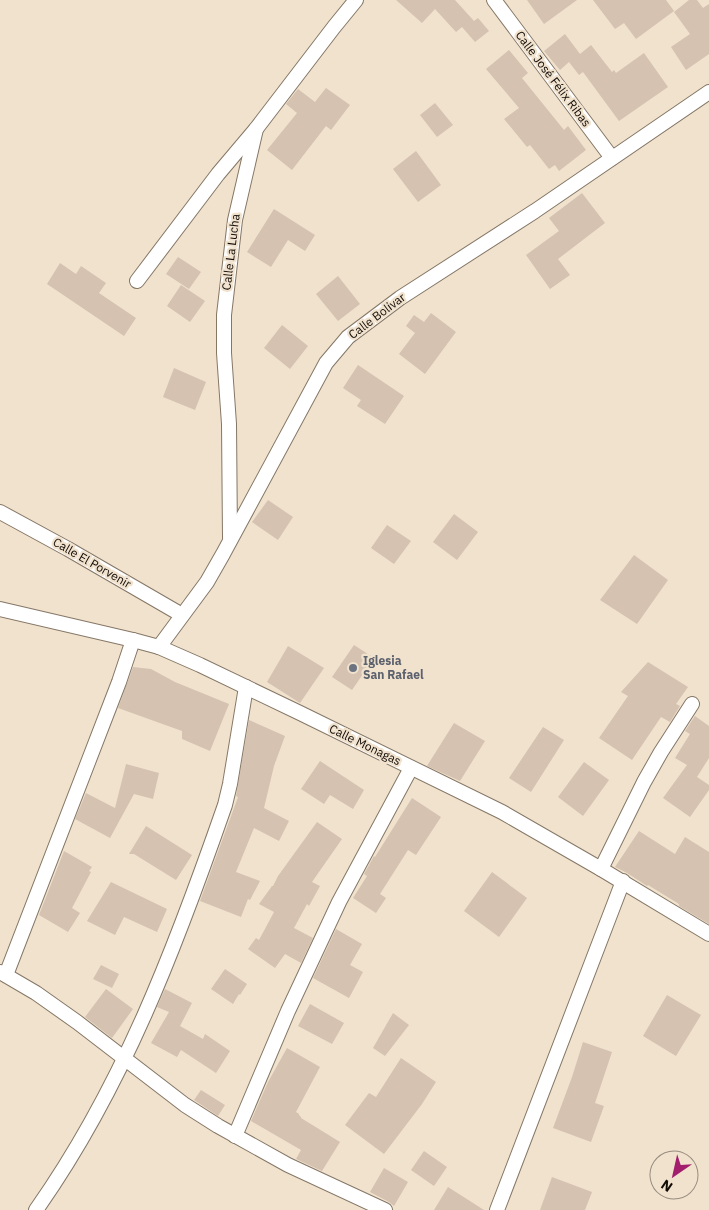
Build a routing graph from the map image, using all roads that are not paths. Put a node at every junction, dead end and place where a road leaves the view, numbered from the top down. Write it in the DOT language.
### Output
graph roads {
  1 [pos="356,0"];
  2 [pos="494,0"];
  3 [pos="709,92"];
  4 [pos="256,129"];
  5 [pos="612,158"];
  6 [pos="137,281"];
  7 [pos="0,512"];
  8 [pos="230,540"];
  9 [pos="0,608"];
  10 [pos="182,615"];
  11 [pos="133,640"];
  12 [pos="159,647"];
  13 [pos="246,687"];
  14 [pos="692,704"];
  15 [pos="411,768"];
  16 [pos="601,868"];
  17 [pos="623,882"];
  18 [pos="709,934"];
  19 [pos="3,973"];
  20 [pos="124,1058"];
  21 [pos="235,1136"];
  22 [pos="36,1210"];
  23 [pos="385,1210"];
  24 [pos="497,1210"];
  1 -- 4 [label="street, Calle La Lucha"];
  2 -- 5 [label="street, Calle José Félix Ribas"];
  3 -- 5 [label="street, Calle Bolívar"];
  4 -- 6 [label="street"];
  4 -- 8 [label="street, Calle La Lucha"];
  5 -- 8 [label="street, Calle Bolívar"];
  7 -- 10 [label="street, Calle El Porvenir"];
  8 -- 10 [label="street, Calle Bolívar"];
  9 -- 11 [label="street, Calle Monagas"];
  10 -- 12 [label="street, Calle Bolívar"];
  11 -- 12 [label="street, Calle Monagas"];
  11 -- 19 [label="street"];
  12 -- 13 [label="street, Calle Monagas"];
  13 -- 15 [label="street, Calle Monagas"];
  13 -- 20 [label="street"];
  14 -- 16 [label="street"];
  15 -- 16 [label="street, Calle Monagas"];
  15 -- 21 [label="street"];
  16 -- 17 [label="street, Calle Monagas"];
  17 -- 18 [label="street, Calle Monagas"];
  17 -- 24 [label="street"];
  19 -- 20 [label="street"];
  20 -- 21 [label="street"];
  20 -- 22 [label="street"];
  21 -- 23 [label="street"];
}
